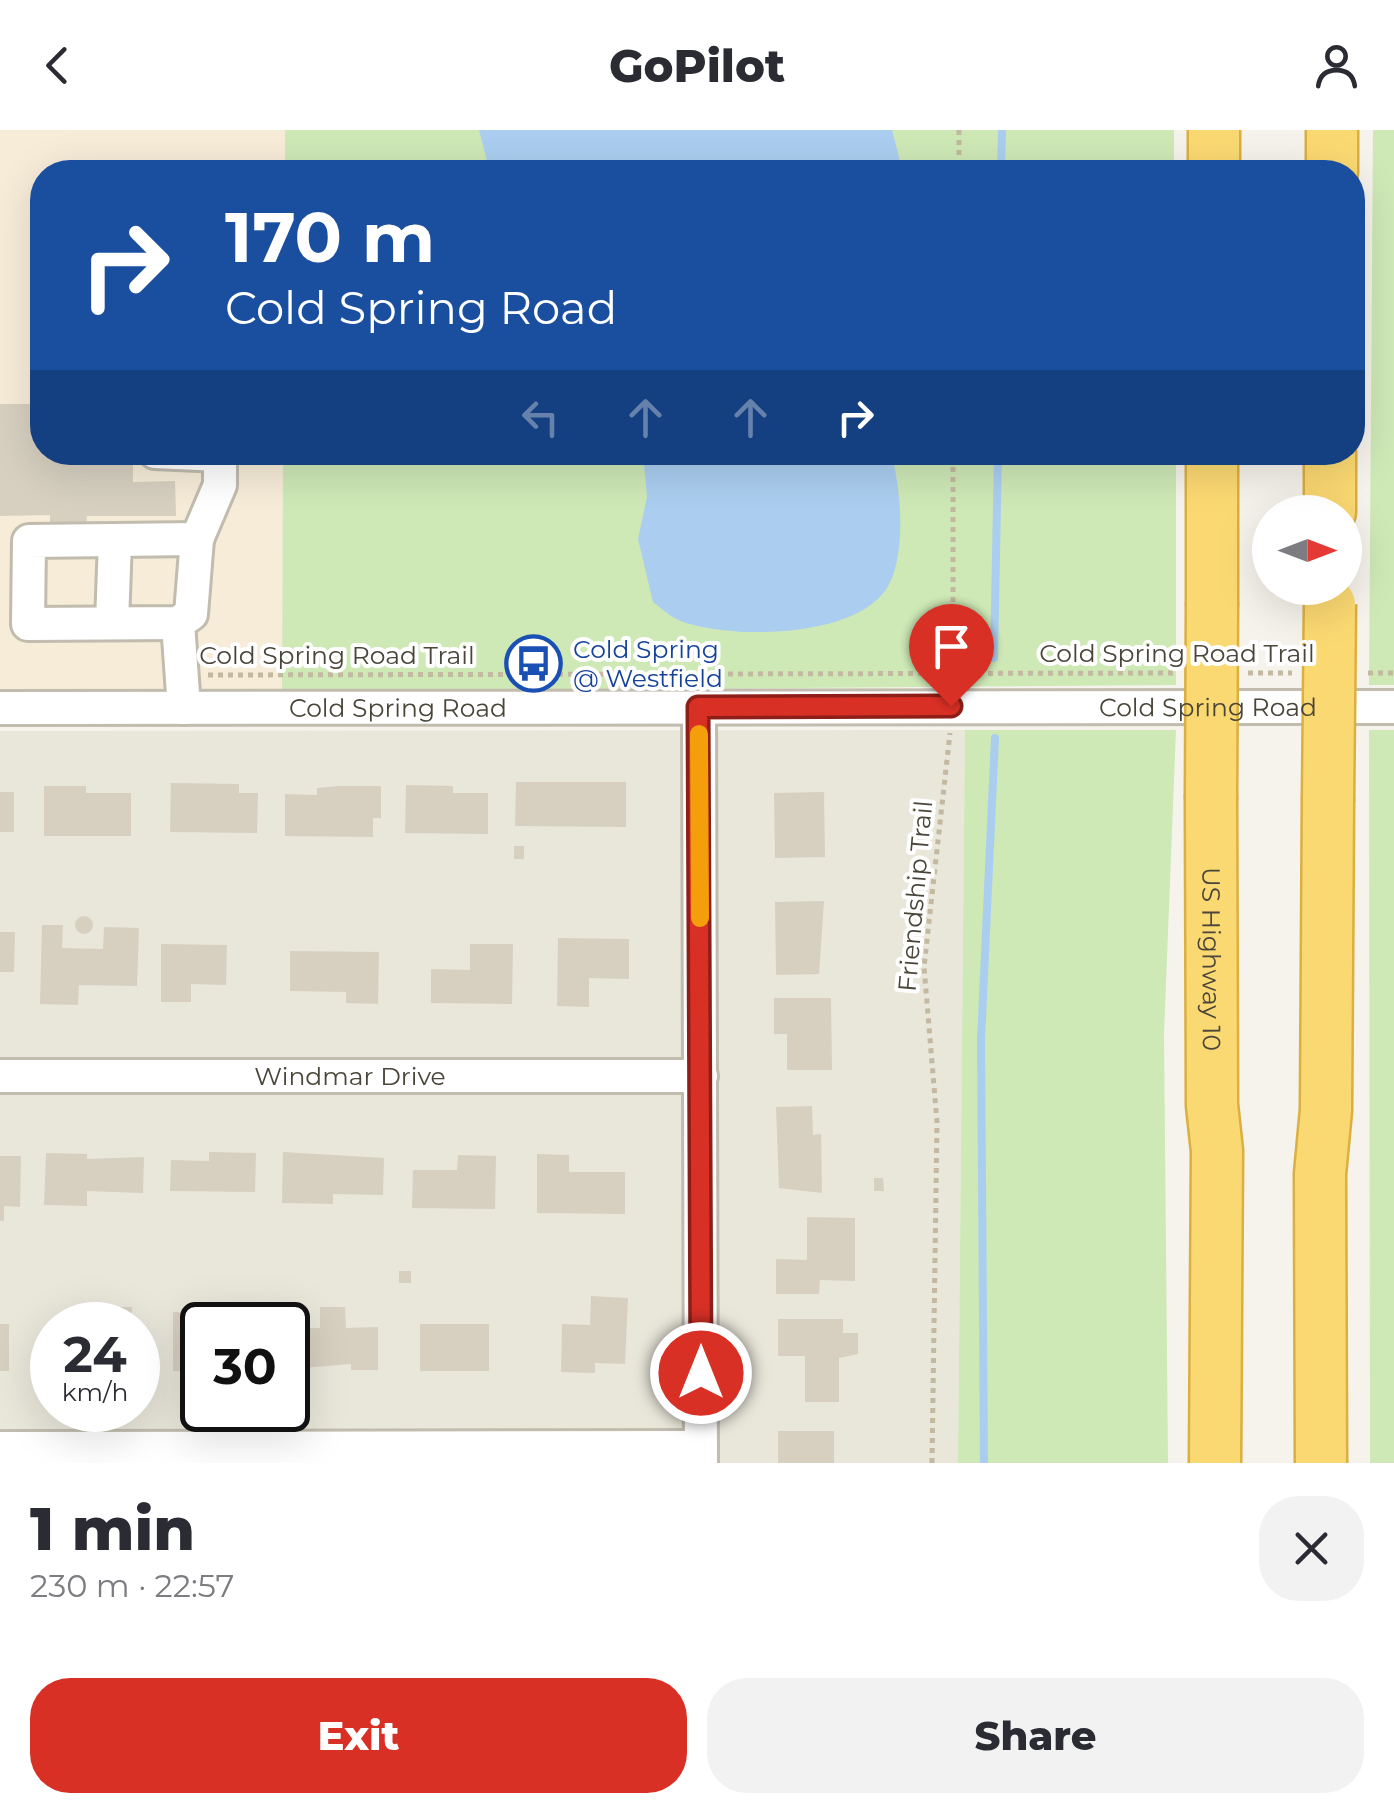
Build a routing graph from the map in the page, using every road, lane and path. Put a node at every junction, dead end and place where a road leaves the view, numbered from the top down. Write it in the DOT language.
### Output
graph roads {
  1 [pos="959,130"];
  2 [pos="1214,130"];
  3 [pos="1332,130"];
  4 [pos="959,160"];
  5 [pos="1214,160"];
  6 [pos="1332,160"];
  7 [pos="220,465"];
  8 [pos="953,465"];
  9 [pos="1212,465"];
  10 [pos="1330,465"];
  11 [pos="1330,495"];
  12 [pos="197,539"];
  13 [pos="115,540"];
  14 [pos="1330,605"];
  15 [pos="112,623"];
  16 [pos="178,623"];
  17 [pos="953,673"];
  18 [pos="1183,673"];
  19 [pos="1240,673"];
  20 [pos="1298,673"];
  21 [pos="1356,674"];
  22 [pos="1394,674"];
  23 [pos="183,675"];
  24 [pos="951,706"];
  25 [pos="698,707"];
  26 [pos="1394,707"];
  27 [pos="0,708"];
  28 [pos="184,708"];
  29 [pos="0,1076"];
  30 [pos="701,1076"];
  31 [pos="1212,1105"];
  32 [pos="1326,1110"];
  33 [pos="0,1448"];
  34 [pos="701,1455"];
  35 [pos="932,1463"];
  36 [pos="1188,1463"];
  37 [pos="1215,1463"];
  38 [pos="1320,1463"];
  39 [pos="1345,1463"];
  1 -- 4 [label="path"];
  2 -- 5 [label="highway"];
  3 -- 6 [label="highway"];
  7 -- 12 [label="street"];
  8 -- 17 [label="path, Friendship Trail"];
  9 -- 31 [label="highway, US Highway 10, bridge"];
  10 -- 11 [label="highway"];
  12 -- 13 [label="street"];
  12 -- 16 [label="street"];
  13 -- 15 [label="street"];
  13 -- 15 [label="street"];
  14 -- 32 [label="highway, bridge"];
  15 -- 16 [label="street"];
  16 -- 23 [label="street"];
  17 -- 18 [label="path, Cold Spring Road Trail"];
  17 -- 23 [label="path, Cold Spring Road Trail"];
  17 -- 24 [label="path, Friendship Trail"];
  19 -- 20 [label="path, Cold Spring Road Trail"];
  21 -- 22 [label="path"];
  23 -- 28 [label="street"];
  24 -- 25 [label="street, Cold Spring Road"];
  24 -- 26 [label="street, Cold Spring Road"];
  24 -- 35 [label="path, Friendship Trail"];
  25 -- 28 [label="street, Cold Spring Road"];
  25 -- 30 [label="street"];
  27 -- 28 [label="street, Cold Spring Road"];
  29 -- 30 [label="street, Windmar Drive"];
  30 -- 34 [label="street"];
  31 -- 36 [label="highway"];
  31 -- 37 [label="highway, US Highway 10"];
  32 -- 38 [label="highway"];
  32 -- 39 [label="highway"];
  33 -- 34 [label="street"];
}
